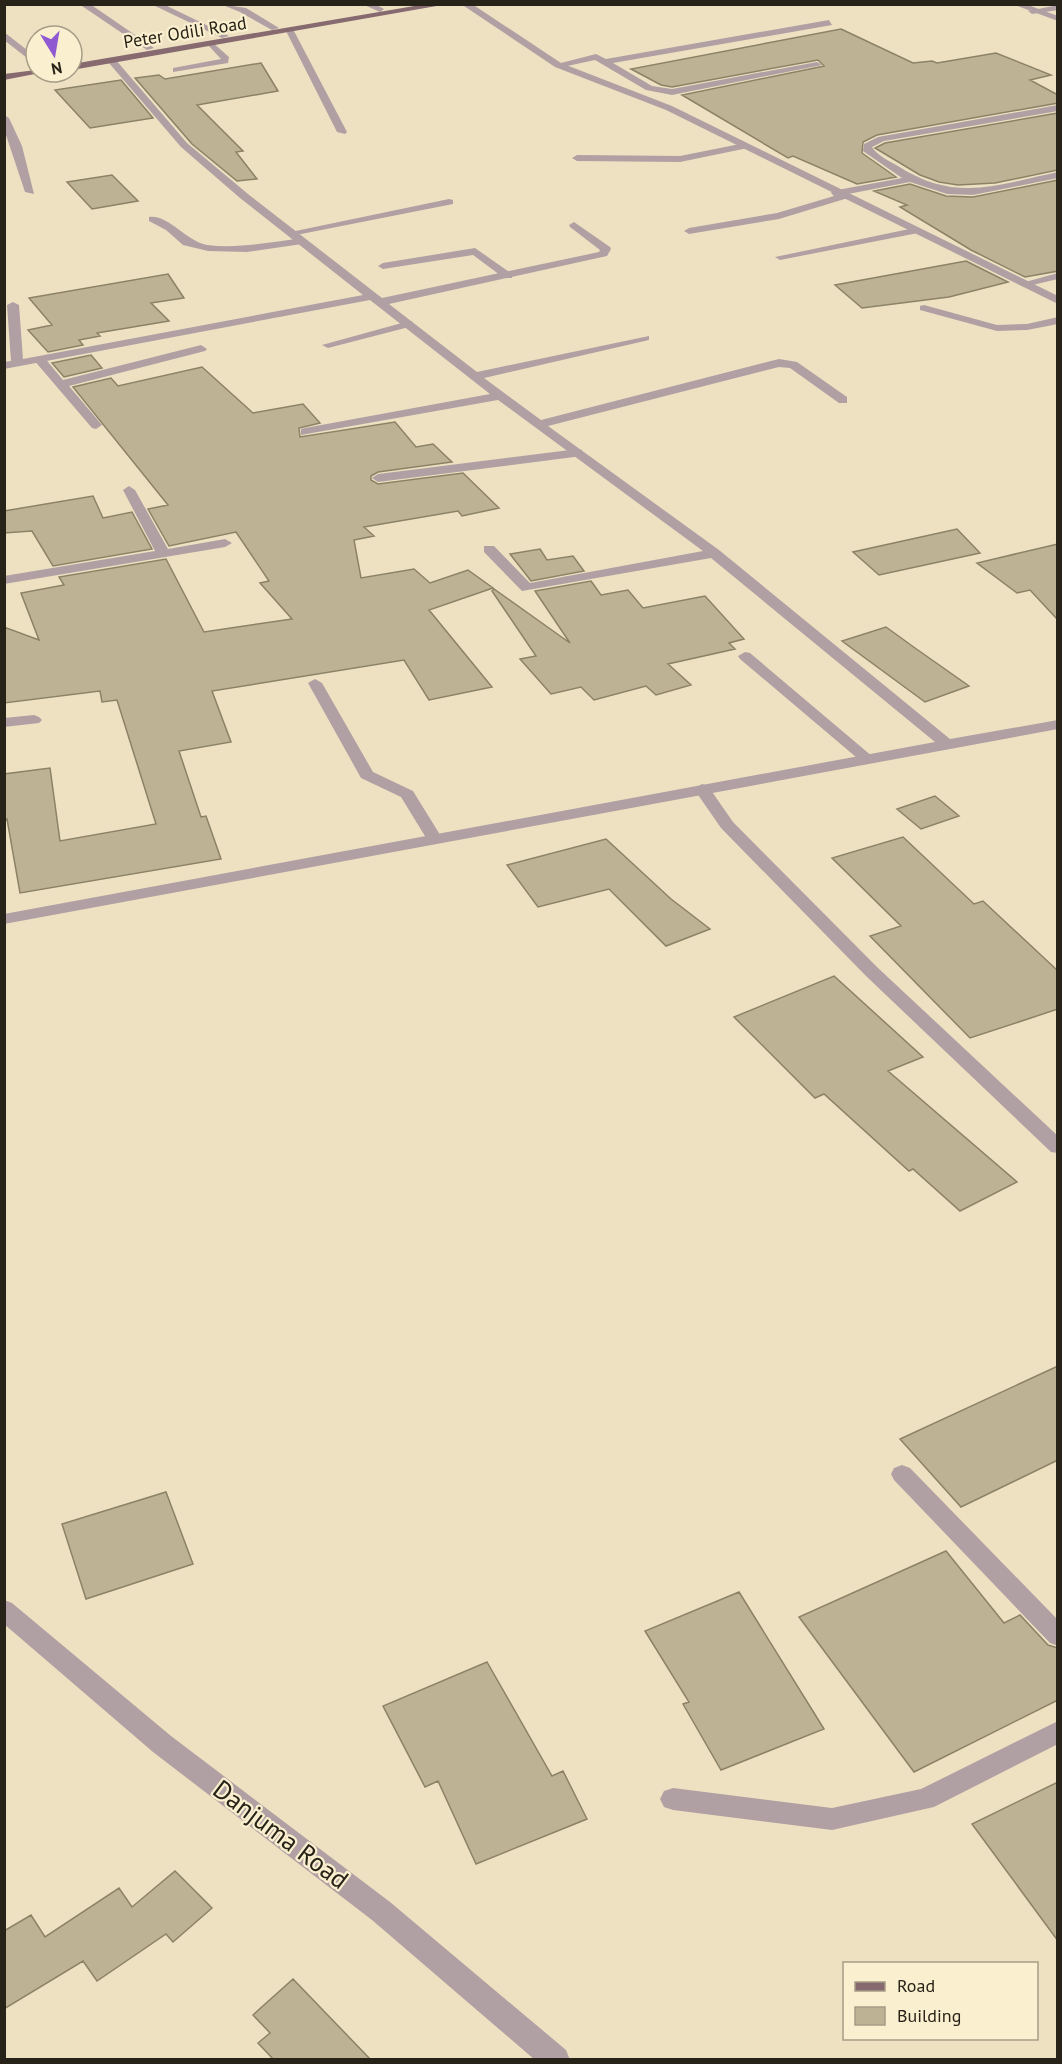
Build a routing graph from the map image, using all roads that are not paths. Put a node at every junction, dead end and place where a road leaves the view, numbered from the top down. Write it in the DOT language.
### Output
graph roads {
  1 [pos="83,4"];
  2 [pos="155,4"];
  3 [pos="224,4"];
  4 [pos="366,4"];
  5 [pos="408,4"];
  6 [pos="444,4"];
  7 [pos="465,4"];
  8 [pos="1016,4"];
  9 [pos="1058,7"];
  10 [pos="380,9"];
  11 [pos="1032,11"];
  12 [pos="1058,19"];
  13 [pos="830,23"];
  14 [pos="275,28"];
  15 [pos="290,32"];
  16 [pos="4,35"];
  17 [pos="225,36"];
  18 [pos="714,37"];
  19 [pos="212,45"];
  20 [pos="150,48"];
  21 [pos="24,52"];
  22 [pos="84,59"];
  23 [pos="600,60"];
  24 [pos="112,61"];
  25 [pos="84,65"];
  26 [pos="558,65"];
  27 [pos="817,65"];
  28 [pos="24,68"];
  29 [pos="176,70"];
  30 [pos="4,71"];
  31 [pos="24,74"];
  32 [pos="4,77"];
  33 [pos="1058,108"];
  34 [pos="4,118"];
  35 [pos="342,132"];
  36 [pos="745,146"];
  37 [pos="577,158"];
  38 [pos="1058,175"];
  39 [pos="911,179"];
  40 [pos="30,192"];
  41 [pos="840,194"];
  42 [pos="450,202"];
  43 [pos="153,219"];
  44 [pos="574,225"];
  45 [pos="689,231"];
  46 [pos="914,231"];
  47 [pos="296,237"];
  48 [pos="780,257"];
  49 [pos="383,266"];
  50 [pos="508,276"];
  51 [pos="1058,276"];
  52 [pos="1024,284"];
  53 [pos="376,299"];
  54 [pos="1058,301"];
  55 [pos="13,305"];
  56 [pos="924,308"];
  57 [pos="1058,320"];
  58 [pos="409,324"];
  59 [pos="645,338"];
  60 [pos="328,345"];
  61 [pos="201,349"];
  62 [pos="39,359"];
  63 [pos="11,364"];
  64 [pos="476,376"];
  65 [pos="61,384"];
  66 [pos="500,396"];
  67 [pos="843,400"];
  68 [pos="540,424"];
  69 [pos="96,425"];
  70 [pos="305,432"];
  71 [pos="578,453"];
  72 [pos="378,477"];
  73 [pos="129,490"];
  74 [pos="225,543"];
  75 [pos="489,549"];
  76 [pos="164,554"];
  77 [pos="714,554"];
  78 [pos="4,580"];
  79 [pos="745,656"];
  80 [pos="315,683"];
  81 [pos="34,720"];
  82 [pos="4,723"];
  83 [pos="1058,724"];
  84 [pos="948,746"];
  85 [pos="868,759"];
  86 [pos="702,789"];
  87 [pos="434,838"];
  88 [pos="4,919"];
  89 [pos="1058,1147"];
  90 [pos="902,1474"];
  91 [pos="4,1610"];
  92 [pos="1058,1636"];
  93 [pos="1058,1732"];
  94 [pos="673,1798"];
  95 [pos="556,2060"];
  1 -- 20 [label="street"];
  2 -- 17 [label="street"];
  3 -- 14 [label="street"];
  4 -- 10 [label="street"];
  5 -- 10 [label="main road"];
  6 -- 15 [label="main road, Peter Odili Road"];
  7 -- 26 [label="street"];
  8 -- 11 [label="street"];
  9 -- 11 [label="street"];
  10 -- 14 [label="main road"];
  11 -- 12 [label="street"];
  13 -- 23 [label="street"];
  14 -- 17 [label="main road"];
  15 -- 19 [label="main road, Peter Odili Road"];
  15 -- 35 [label="street"];
  16 -- 21 [label="street"];
  17 -- 20 [label="main road"];
  18 -- 23 [label="street"];
  19 -- 24 [label="main road, Peter Odili Road"];
  19 -- 29 [label="street"];
  20 -- 22 [label="main road"];
  23 -- 26 [label="street"];
  23 -- 27 [label="street"];
  24 -- 25 [label="main road, Peter Odili Road"];
  24 -- 47 [label="street"];
  26 -- 36 [label="street"];
  28 -- 30 [label="main road"];
  31 -- 32 [label="main road"];
  33 -- 39 [label="street"];
  34 -- 40 [label="street"];
  36 -- 37 [label="street"];
  36 -- 41 [label="street"];
  38 -- 39 [label="street"];
  39 -- 41 [label="street"];
  41 -- 45 [label="street"];
  41 -- 46 [label="street"];
  42 -- 47 [label="street"];
  43 -- 47 [label="street"];
  44 -- 50 [label="street"];
  46 -- 48 [label="street"];
  46 -- 52 [label="street"];
  47 -- 53 [label="street"];
  49 -- 50 [label="street"];
  50 -- 53 [label="street"];
  51 -- 52 [label="street"];
  52 -- 54 [label="street"];
  53 -- 58 [label="street"];
  53 -- 62 [label="street"];
  55 -- 63 [label="street"];
  56 -- 57 [label="street"];
  58 -- 60 [label="street"];
  58 -- 64 [label="street"];
  59 -- 64 [label="street"];
  61 -- 65 [label="street"];
  62 -- 63 [label="street"];
  62 -- 65 [label="street"];
  64 -- 66 [label="street"];
  65 -- 69 [label="street"];
  66 -- 68 [label="street"];
  66 -- 70 [label="street"];
  67 -- 68 [label="street"];
  68 -- 71 [label="street"];
  71 -- 72 [label="street"];
  71 -- 77 [label="street"];
  73 -- 76 [label="street"];
  74 -- 76 [label="street"];
  75 -- 77 [label="street"];
  76 -- 78 [label="street"];
  77 -- 84 [label="street"];
  79 -- 85 [label="street"];
  80 -- 87 [label="street"];
  81 -- 82 [label="street"];
  83 -- 84 [label="street"];
  84 -- 85 [label="street"];
  85 -- 86 [label="street"];
  86 -- 87 [label="street"];
  86 -- 89 [label="street"];
  87 -- 88 [label="street"];
  90 -- 92 [label="street"];
  91 -- 95 [label="street, Danjuma Road"];
  93 -- 94 [label="street"];
}
